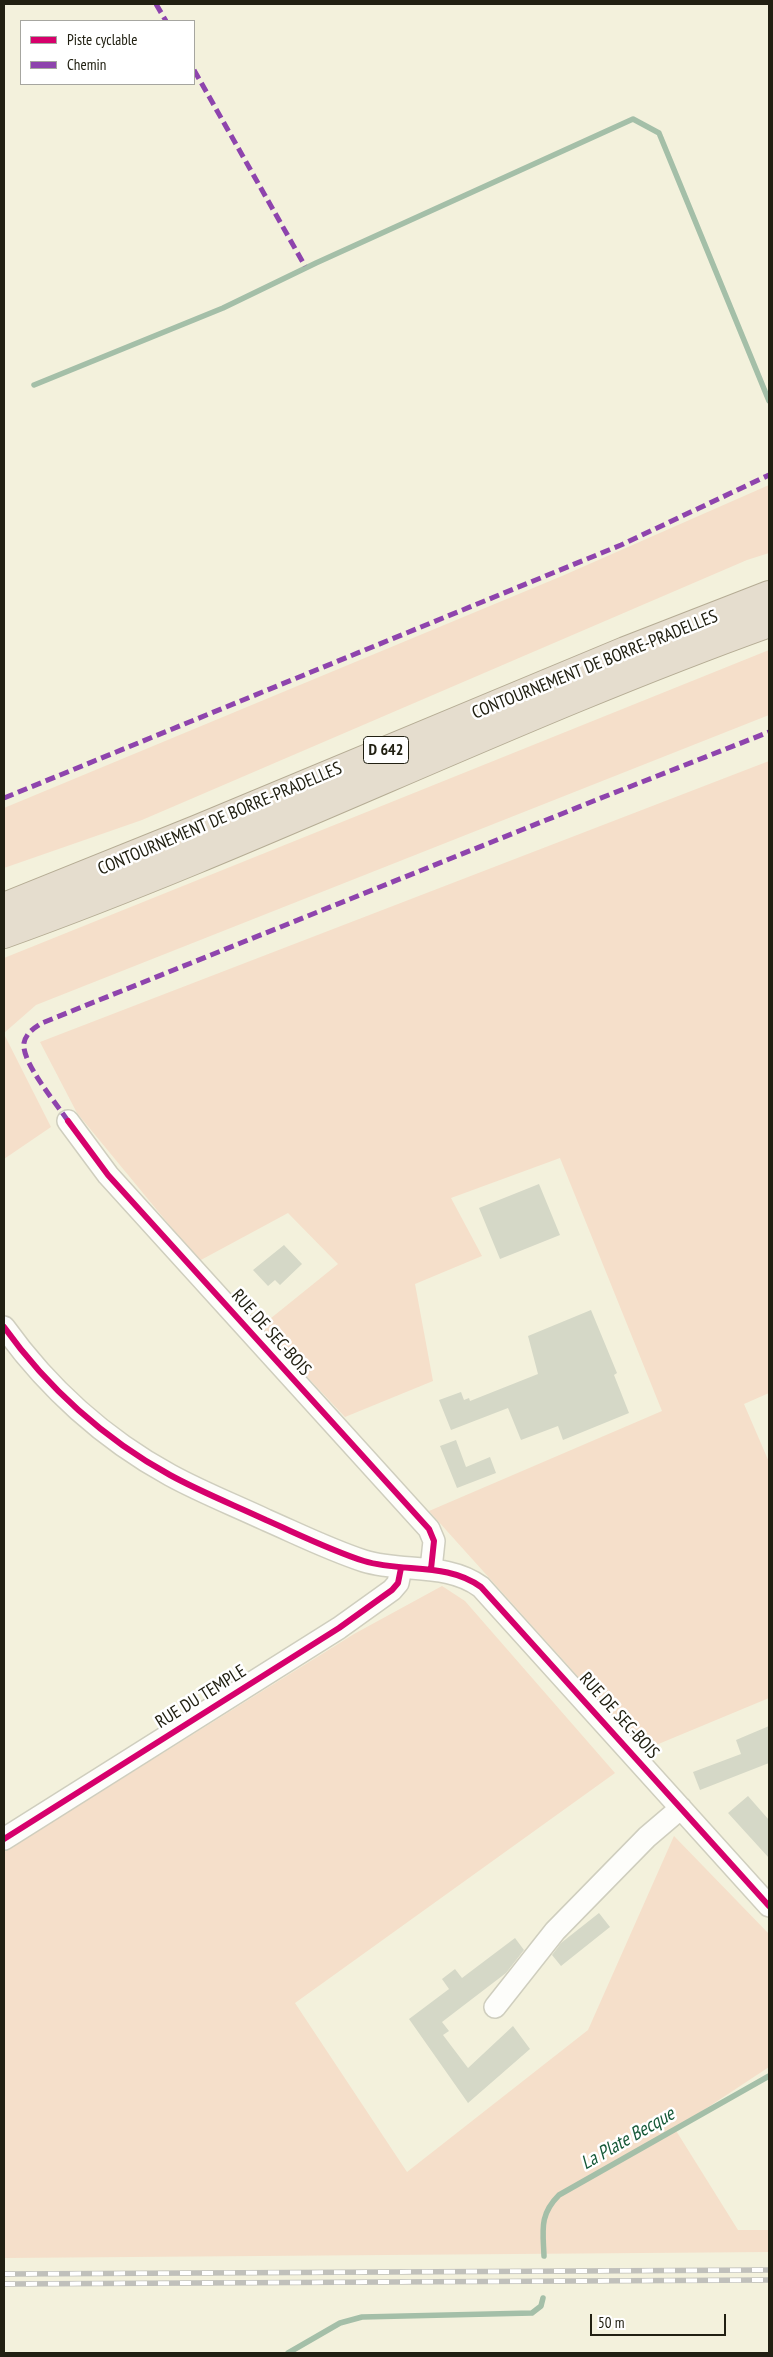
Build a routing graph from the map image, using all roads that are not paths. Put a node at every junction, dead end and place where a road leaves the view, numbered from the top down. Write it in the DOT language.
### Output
graph roads {
  1 [pos="769,595"];
  2 [pos="769,623"];
  3 [pos="4,907"];
  4 [pos="4,934"];
  5 [pos="68,1121"];
  6 [pos="4,1327"];
  7 [pos="401,1568"];
  8 [pos="431,1570"];
  9 [pos="681,1808"];
  10 [pos="4,1839"];
  11 [pos="769,1906"];
  12 [pos="495,2007"];
  1 -- 3 [label="highway, CONTOURNEMENT DE BORRE-PRADELLES / D 642"];
  2 -- 4 [label="highway, D 642"];
  5 -- 8 [label="street, RUE DE SEC-BOIS"];
  6 -- 7 [label="street, RUE DE SEC-BOIS"];
  7 -- 8 [label="street, RUE DE SEC-BOIS"];
  7 -- 10 [label="street, RUE DU TEMPLE"];
  8 -- 9 [label="street, RUE DE SEC-BOIS"];
  9 -- 11 [label="street, RUE DE SEC-BOIS"];
  9 -- 12 [label="street"];
}
